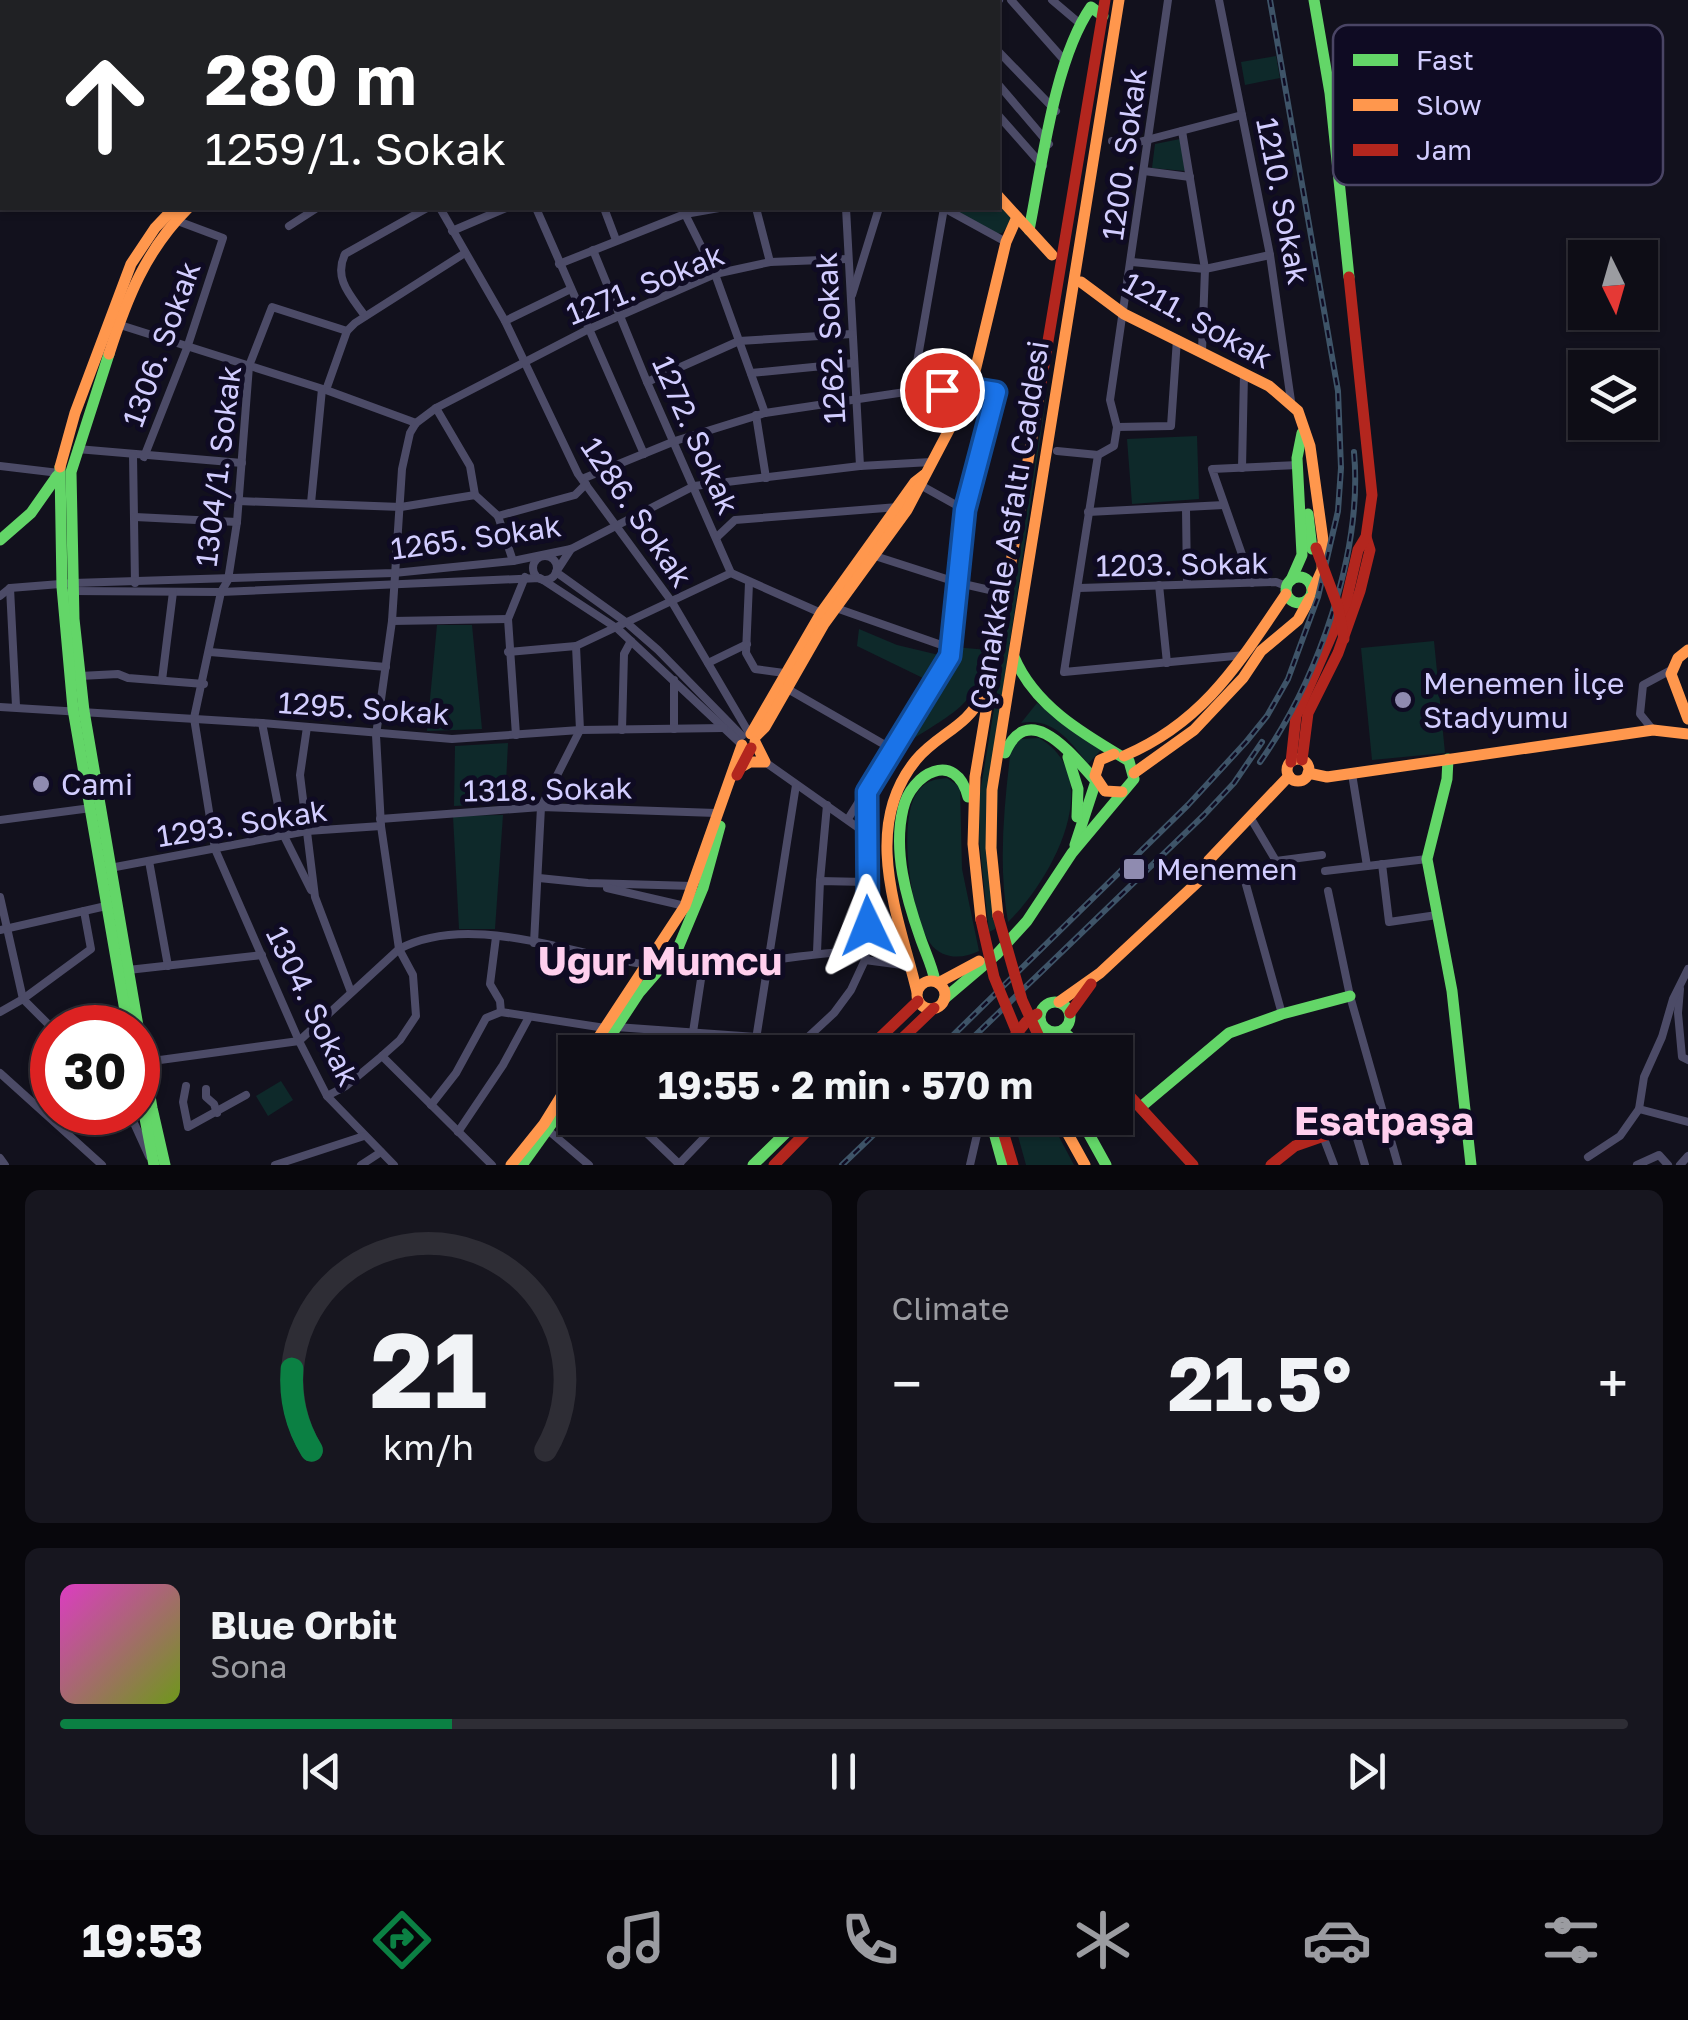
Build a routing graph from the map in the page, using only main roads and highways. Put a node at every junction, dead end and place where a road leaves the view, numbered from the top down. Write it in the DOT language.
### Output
graph roads {
  1 [pos="1106,0"];
  2 [pos="1119,0"];
  3 [pos="1314,0"];
  4 [pos="1091,4"];
  5 [pos="1103,16"];
  6 [pos="1333,120"];
  7 [pos="1340,185"];
  8 [pos="1000,198"];
  9 [pos="175,214"];
  10 [pos="1017,217"];
  11 [pos="1029,230"];
  12 [pos="1052,256"];
  13 [pos="1082,282"];
  14 [pos="112,322"];
  15 [pos="1305,447"];
  16 [pos="59,472"];
  17 [pos="923,480"];
  18 [pos="6,529"];
  19 [pos="1366,537"];
  20 [pos="0,540"];
  21 [pos="69,587"];
  22 [pos="1288,587"];
  23 [pos="1311,594"];
  24 [pos="1341,638"];
  25 [pos="1688,650"];
  26 [pos="1013,653"];
  27 [pos="1249,658"];
  28 [pos="995,664"];
  29 [pos="1684,699"];
  30 [pos="79,710"];
  31 [pos="1688,719"];
  32 [pos="1688,734"];
  33 [pos="748,740"];
  34 [pos="1065,749"];
  35 [pos="1119,755"];
  36 [pos="1448,759"];
  37 [pos="1296,760"];
  38 [pos="740,768"];
  39 [pos="1134,773"];
  40 [pos="1308,773"];
  41 [pos="1289,776"];
  42 [pos="1096,781"];
  43 [pos="1122,792"];
  44 [pos="992,820"];
  45 [pos="1072,854"];
  46 [pos="978,900"];
  47 [pos="926,952"];
  48 [pos="996,954"];
  49 [pos="967,966"];
  50 [pos="1100,973"];
  51 [pos="936,982"];
  52 [pos="1350,996"];
  53 [pos="918,997"];
  54 [pos="1060,1002"];
  55 [pos="939,1004"];
  56 [pos="124,1005"];
  57 [pos="133,1005"];
  58 [pos="1040,1012"];
  59 [pos="1070,1013"];
  60 [pos="611,1027"];
  61 [pos="1048,1031"];
  62 [pos="1062,1031"];
  63 [pos="604,1035"];
  64 [pos="607,1035"];
  65 [pos="882,1035"];
  66 [pos="906,1035"];
  67 [pos="1016,1035"];
  68 [pos="1016,1035"];
  69 [pos="1038,1035"];
  70 [pos="1043,1035"];
  71 [pos="1067,1035"];
  72 [pos="1133,1097"];
  73 [pos="558,1101"];
  74 [pos="1142,1106"];
  75 [pos="1384,1115"];
  76 [pos="558,1118"];
  77 [pos="148,1135"];
  78 [pos="158,1135"];
  79 [pos="784,1135"];
  80 [pos="803,1135"];
  81 [pos="994,1135"];
  82 [pos="1004,1135"];
  83 [pos="1068,1135"];
  84 [pos="1089,1135"];
  85 [pos="153,1165"];
  86 [pos="165,1165"];
  87 [pos="511,1165"];
  88 [pos="522,1165"];
  89 [pos="753,1165"];
  90 [pos="774,1165"];
  91 [pos="1004,1165"];
  92 [pos="1013,1165"];
  93 [pos="1085,1165"];
  94 [pos="1106,1165"];
  95 [pos="1193,1165"];
  96 [pos="1271,1165"];
  97 [pos="1470,1165"];
  1 -- 5 [label="main road, Çanakkale Asfaltı Caddesi"];
  2 -- 26 [label="main road, Çanakkale Asfaltı Caddesi"];
  3 -- 6 [label="main road"];
  4 -- 5 [label="main road"];
  4 -- 11 [label="main road"];
  5 -- 28 [label="main road, Çanakkale Asfaltı Caddesi"];
  7 -- 19 [label="main road"];
  8 -- 10 [label="main road"];
  9 -- 14 [label="main road"];
  10 -- 11 [label="main road"];
  10 -- 17 [label="main road"];
  11 -- 12 [label="main road"];
  13 -- 15 [label="main road, 1211. Sokak"];
  14 -- 16 [label="main road"];
  14 -- 21 [label="main road"];
  15 -- 22 [label="main road"];
  15 -- 23 [label="main road"];
  15 -- 24 [label="main road, bridge"];
  16 -- 18 [label="main road"];
  16 -- 21 [label="main road"];
  17 -- 33 [label="main road"];
  17 -- 33 [label="main road"];
  18 -- 20 [label="main road"];
  19 -- 24 [label="main road"];
  19 -- 37 [label="main road"];
  21 -- 30 [label="main road"];
  21 -- 30 [label="main road"];
  22 -- 23 [label="main road"];
  22 -- 23 [label="main road"];
  22 -- 27 [label="main road"];
  23 -- 27 [label="main road"];
  24 -- 37 [label="main road"];
  25 -- 29 [label="main road"];
  26 -- 35 [label="main road"];
  26 -- 44 [label="main road, Çanakkale Asfaltı Caddesi"];
  27 -- 35 [label="main road"];
  27 -- 39 [label="main road"];
  28 -- 46 [label="main road, Çanakkale Asfaltı Caddesi"];
  28 -- 53 [label="main road"];
  29 -- 31 [label="main road"];
  30 -- 56 [label="main road"];
  30 -- 57 [label="main road"];
  32 -- 36 [label="main road"];
  33 -- 38 [label="main road"];
  33 -- 38 [label="main road"];
  33 -- 60 [label="main road"];
  34 -- 42 [label="main road"];
  34 -- 44 [label="main road"];
  34 -- 45 [label="main road"];
  35 -- 39 [label="main road"];
  35 -- 42 [label="main road"];
  36 -- 40 [label="main road"];
  36 -- 97 [label="main road"];
  37 -- 40 [label="main road"];
  37 -- 41 [label="main road"];
  38 -- 60 [label="main road"];
  39 -- 43 [label="main road"];
  40 -- 41 [label="main road"];
  41 -- 50 [label="main road"];
  42 -- 43 [label="main road"];
  42 -- 45 [label="main road"];
  43 -- 45 [label="main road"];
  44 -- 69 [label="main road, Çanakkale Asfaltı Caddesi, bridge"];
  45 -- 48 [label="main road"];
  46 -- 47 [label="main road"];
  46 -- 67 [label="main road, Çanakkale Asfaltı Caddesi, bridge"];
  47 -- 49 [label="main road"];
  47 -- 51 [label="main road"];
  48 -- 49 [label="main road"];
  48 -- 55 [label="main road"];
  49 -- 51 [label="main road"];
  50 -- 54 [label="main road"];
  50 -- 59 [label="main road"];
  51 -- 53 [label="main road"];
  51 -- 55 [label="main road"];
  52 -- 74 [label="main road"];
  53 -- 55 [label="main road"];
  53 -- 65 [label="main road"];
  54 -- 58 [label="main road"];
  54 -- 59 [label="main road"];
  55 -- 66 [label="main road"];
  58 -- 61 [label="main road"];
  58 -- 68 [label="main road"];
  59 -- 62 [label="main road"];
  60 -- 63 [label="main road"];
  60 -- 64 [label="main road"];
  61 -- 62 [label="main road"];
  61 -- 70 [label="main road"];
  62 -- 71 [label="main road"];
  72 -- 74 [label="main road"];
  73 -- 87 [label="main road"];
  74 -- 95 [label="main road"];
  75 -- 96 [label="main road"];
  76 -- 88 [label="main road"];
  77 -- 85 [label="main road"];
  78 -- 86 [label="main road"];
  79 -- 89 [label="main road"];
  80 -- 90 [label="main road"];
  81 -- 91 [label="main road"];
  82 -- 92 [label="main road"];
  83 -- 93 [label="main road"];
  84 -- 94 [label="main road"];
}
